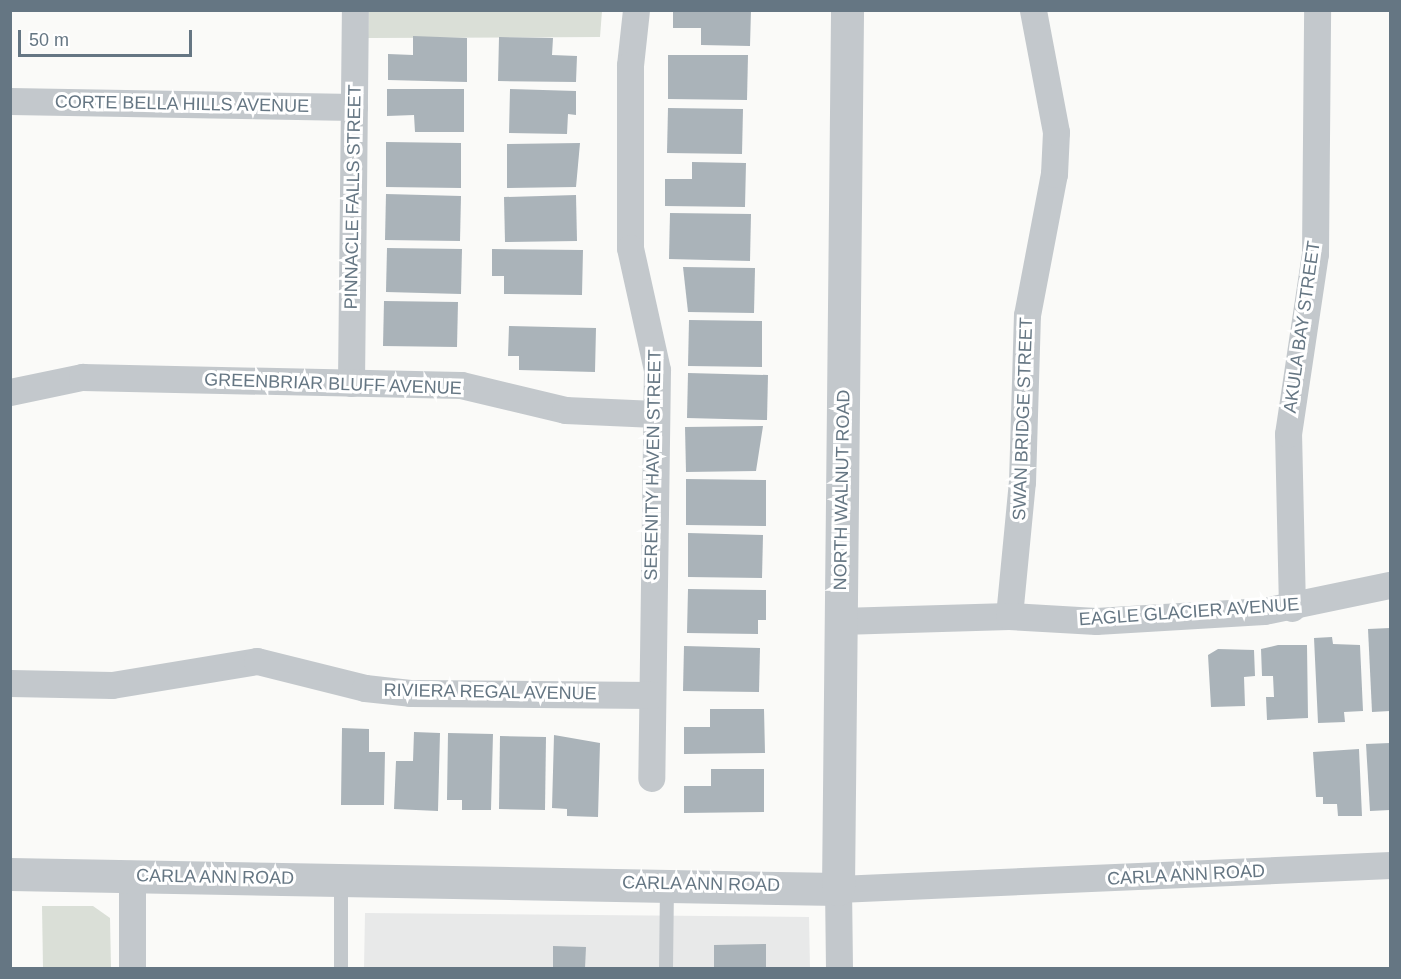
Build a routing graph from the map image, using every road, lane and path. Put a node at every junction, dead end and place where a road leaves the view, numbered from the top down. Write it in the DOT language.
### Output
graph roads {
  1 [pos="355,10"];
  2 [pos="636,10"];
  3 [pos="847,10"];
  4 [pos="1033,10"];
  5 [pos="1317,10"];
  6 [pos="10,101"];
  7 [pos="354,107"];
  8 [pos="351,383"];
  9 [pos="10,392"];
  10 [pos="655,414"];
  11 [pos="1390,585"];
  12 [pos="1292,608"];
  13 [pos="1009,616"];
  14 [pos="840,621"];
  15 [pos="10,683"];
  16 [pos="652,695"];
  17 [pos="651,778"];
  18 [pos="1390,865"];
  19 [pos="10,874"];
  20 [pos="132,875"];
  21 [pos="341,879"];
  22 [pos="667,883"];
  23 [pos="838,889"];
  24 [pos="341,967"];
  25 [pos="132,969"];
  26 [pos="666,969"];
  27 [pos="839,969"];
  1 -- 7 [label="street, PINNACLE FALLS STREET"];
  2 -- 10 [label="street, SERENITY HAVEN STREET"];
  3 -- 14 [label="street, NORTH WALNUT ROAD"];
  4 -- 13 [label="street, SWAN BRIDGE STREET"];
  5 -- 12 [label="street, AKULA BAY STREET"];
  6 -- 7 [label="street, CORTE BELLA HILLS AVENUE"];
  7 -- 8 [label="street, PINNACLE FALLS STREET"];
  8 -- 9 [label="street, GREENBRIAR BLUFF AVENUE"];
  8 -- 10 [label="street, GREENBRIAR BLUFF AVENUE"];
  10 -- 16 [label="street, SERENITY HAVEN STREET"];
  11 -- 12 [label="street, EAGLE GLACIER AVENUE"];
  12 -- 13 [label="street, EAGLE GLACIER AVENUE"];
  13 -- 14 [label="street, EAGLE GLACIER AVENUE"];
  14 -- 23 [label="street, NORTH WALNUT ROAD"];
  15 -- 16 [label="street, RIVIERA REGAL AVENUE"];
  16 -- 17 [label="street, SERENITY HAVEN STREET"];
  18 -- 23 [label="street, CARLA ANN ROAD"];
  19 -- 20 [label="street, CARLA ANN ROAD"];
  20 -- 21 [label="street, CARLA ANN ROAD"];
  20 -- 25 [label="street"];
  21 -- 22 [label="street, CARLA ANN ROAD"];
  21 -- 24 [label="lane"];
  22 -- 23 [label="street, CARLA ANN ROAD"];
  22 -- 26 [label="lane"];
  23 -- 27 [label="street, NORTH WALNUT ROAD"];
}
